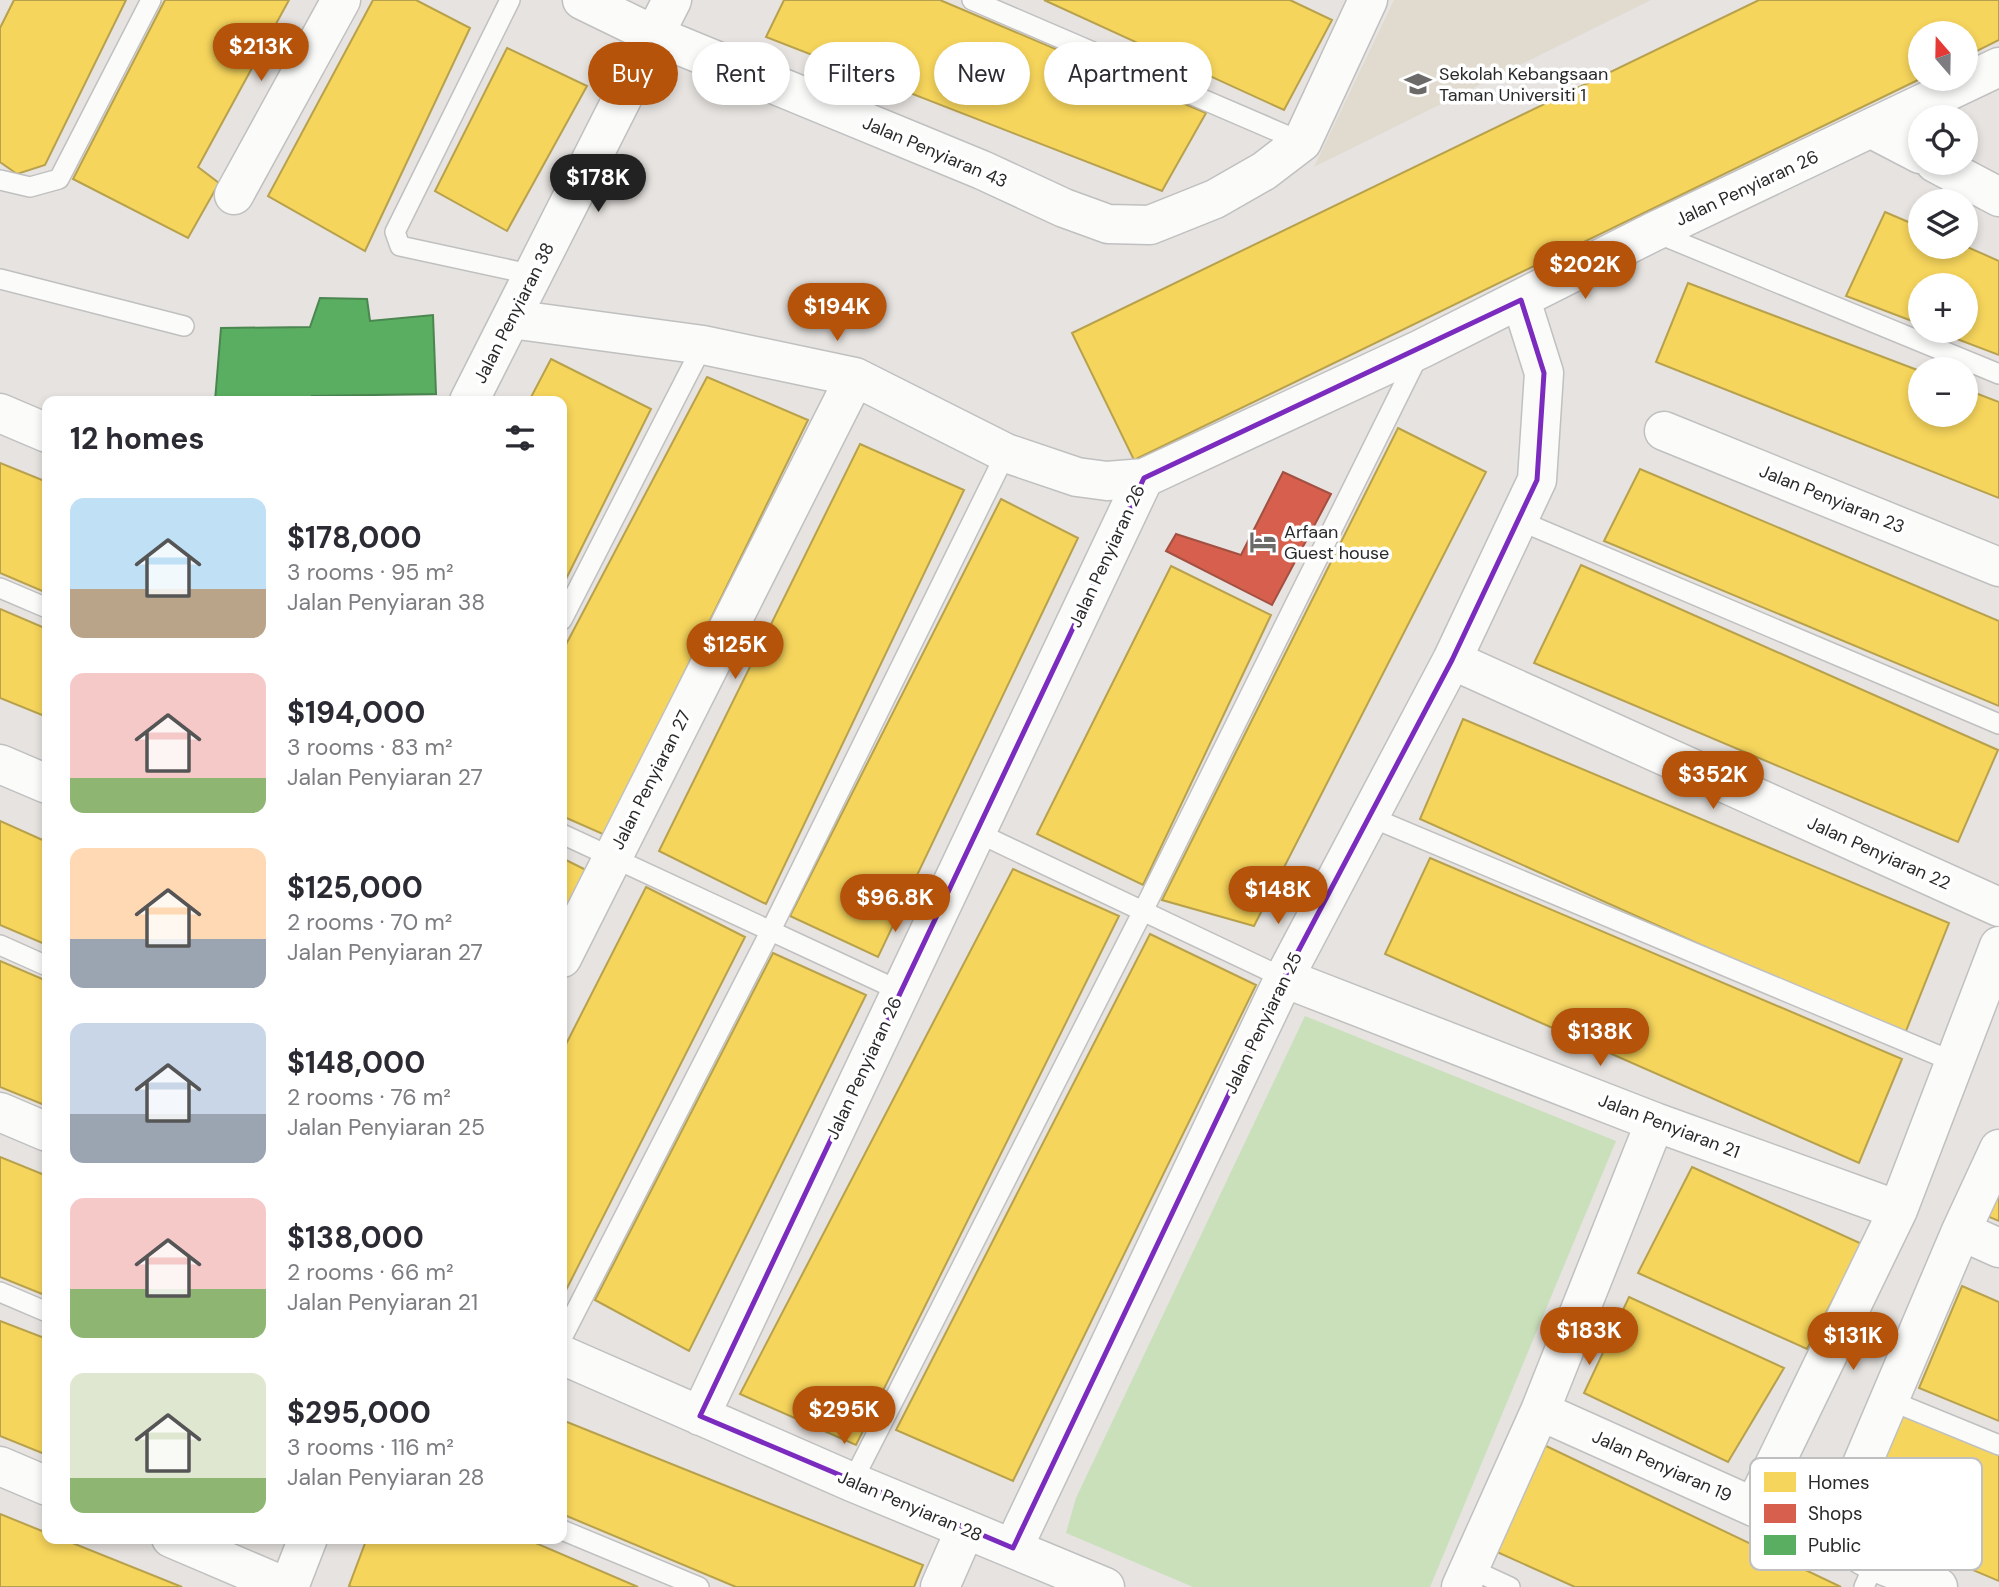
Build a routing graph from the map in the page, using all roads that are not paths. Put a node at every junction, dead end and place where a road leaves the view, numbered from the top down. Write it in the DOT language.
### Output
graph roads {
  1 [pos="151,0"];
  2 [pos="341,0"];
  3 [pos="510,0"];
  4 [pos="582,0"];
  5 [pos="672,0"];
  6 [pos="972,0"];
  7 [pos="1368,0"];
  8 [pos="654,35"];
  9 [pos="1999,67"];
  10 [pos="1872,129"];
  11 [pos="1303,142"];
  12 [pos="1908,148"];
  13 [pos="1958,175"];
  14 [pos="0,180"];
  15 [pos="234,195"];
  16 [pos="1999,197"];
  17 [pos="1653,232"];
  18 [pos="534,275"];
  19 [pos="0,279"];
  20 [pos="1521,300"];
  21 [pos="511,319"];
  22 [pos="184,326"];
  23 [pos="704,345"];
  24 [pos="1421,349"];
  25 [pos="1999,374"];
  26 [pos="855,377"];
  27 [pos="471,396"];
  28 [pos="0,413"];
  29 [pos="42,431"];
  30 [pos="1664,431"];
  31 [pos="1006,453"];
  32 [pos="1144,478"];
  33 [pos="1518,520"];
  34 [pos="1999,567"];
  35 [pos="0,588"];
  36 [pos="42,606"];
  37 [pos="567,610"];
  38 [pos="1452,660"];
  39 [pos="1999,724"];
  40 [pos="0,764"];
  41 [pos="42,782"];
  42 [pos="1368,817"];
  43 [pos="976,832"];
  44 [pos="567,836"];
  45 [pos="612,857"];
  46 [pos="1999,907"];
  47 [pos="1143,911"];
  48 [pos="770,932"];
  49 [pos="0,945"];
  50 [pos="1999,946"];
  51 [pos="567,948"];
  52 [pos="42,964"];
  53 [pos="1284,978"];
  54 [pos="900,991"];
  55 [pos="1954,1062"];
  56 [pos="0,1112"];
  57 [pos="1655,1122"];
  58 [pos="42,1130"];
  59 [pos="1999,1149"];
  60 [pos="1898,1210"];
  61 [pos="1961,1231"];
  62 [pos="1999,1248"];
  63 [pos="0,1292"];
  64 [pos="42,1310"];
  65 [pos="567,1328"];
  66 [pos="567,1357"];
  67 [pos="1889,1400"];
  68 [pos="1540,1411"];
  69 [pos="700,1416"];
  70 [pos="1999,1446"];
  71 [pos="1778,1458"];
  72 [pos="1864,1458"];
  73 [pos="0,1466"];
  74 [pos="852,1482"];
  75 [pos="42,1484"];
  76 [pos="1750,1505"];
  77 [pos="965,1530"];
  78 [pos="567,1532"];
  79 [pos="186,1544"];
  80 [pos="306,1544"];
  81 [pos="1013,1548"];
  82 [pos="1869,1575"];
  83 [pos="1465,1578"];
  84 [pos="288,1587"];
  85 [pos="699,1587"];
  86 [pos="940,1587"];
  87 [pos="1105,1587"];
  88 [pos="1510,1587"];
  89 [pos="1938,1587"];
  1 -- 14 [label="lane"];
  2 -- 15 [label="street"];
  3 -- 18 [label="lane"];
  4 -- 8 [label="street, Jalan Penyiaran 43"];
  5 -- 8 [label="street, Jalan Penyiaran 38"];
  6 -- 11 [label="lane"];
  7 -- 11 [label="street"];
  8 -- 11 [label="street, Jalan Penyiaran 43"];
  8 -- 18 [label="street, Jalan Penyiaran 38"];
  9 -- 10 [label="street, Jalan Penyiaran 26"];
  10 -- 12 [label="street"];
  10 -- 17 [label="street, Jalan Penyiaran 26"];
  13 -- 16 [label="street"];
  17 -- 20 [label="street, Jalan Penyiaran 26"];
  17 -- 25 [label="lane"];
  18 -- 21 [label="street, Jalan Penyiaran 38"];
  19 -- 22 [label="lane"];
  20 -- 24 [label="street, Jalan Penyiaran 26"];
  20 -- 33 [label="street, Jalan Penyiaran 25"];
  21 -- 23 [label="street"];
  21 -- 27 [label="street, Jalan Penyiaran 38"];
  23 -- 26 [label="street"];
  23 -- 37 [label="lane"];
  24 -- 32 [label="street, Jalan Penyiaran 26"];
  24 -- 47 [label="lane"];
  26 -- 31 [label="street"];
  26 -- 45 [label="street, Jalan Penyiaran 27"];
  28 -- 29 [label="street"];
  30 -- 34 [label="street, Jalan Penyiaran 23"];
  31 -- 32 [label="street"];
  31 -- 48 [label="lane"];
  32 -- 43 [label="street, Jalan Penyiaran 26"];
  33 -- 38 [label="street, Jalan Penyiaran 25"];
  33 -- 39 [label="lane"];
  35 -- 36 [label="lane"];
  38 -- 42 [label="street, Jalan Penyiaran 25"];
  38 -- 46 [label="street, Jalan Penyiaran 22"];
  40 -- 41 [label="street"];
  42 -- 53 [label="street, Jalan Penyiaran 25"];
  42 -- 55 [label="lane"];
  43 -- 47 [label="lane"];
  43 -- 54 [label="street, Jalan Penyiaran 26"];
  44 -- 45 [label="lane"];
  45 -- 48 [label="lane"];
  45 -- 51 [label="street, Jalan Penyiaran 27"];
  47 -- 53 [label="lane"];
  47 -- 74 [label="lane"];
  48 -- 54 [label="lane"];
  48 -- 65 [label="lane"];
  49 -- 52 [label="lane"];
  50 -- 55 [label="street"];
  53 -- 57 [label="street, Jalan Penyiaran 21"];
  53 -- 81 [label="street, Jalan Penyiaran 25"];
  54 -- 69 [label="street, Jalan Penyiaran 26"];
  55 -- 60 [label="street"];
  56 -- 58 [label="street"];
  57 -- 60 [label="street, Jalan Penyiaran 21"];
  57 -- 68 [label="street"];
  59 -- 61 [label="street"];
  60 -- 71 [label="street"];
  61 -- 62 [label="street"];
  61 -- 67 [label="street"];
  63 -- 64 [label="lane"];
  66 -- 69 [label="street, Jalan Penyiaran 28"];
  67 -- 70 [label="lane"];
  67 -- 72 [label="street"];
  68 -- 76 [label="street, Jalan Penyiaran 19"];
  68 -- 83 [label="street"];
  69 -- 74 [label="street, Jalan Penyiaran 28"];
  73 -- 75 [label="street"];
  74 -- 77 [label="street, Jalan Penyiaran 28"];
  77 -- 81 [label="street, Jalan Penyiaran 28"];
  77 -- 86 [label="street"];
  78 -- 85 [label="lane"];
  79 -- 84 [label="street"];
  80 -- 84 [label="street"];
  81 -- 87 [label="street, Jalan Penyiaran 28"];
  82 -- 89 [label="street, Jalan Penyiaran 19"];
  83 -- 88 [label="lane"];
}
